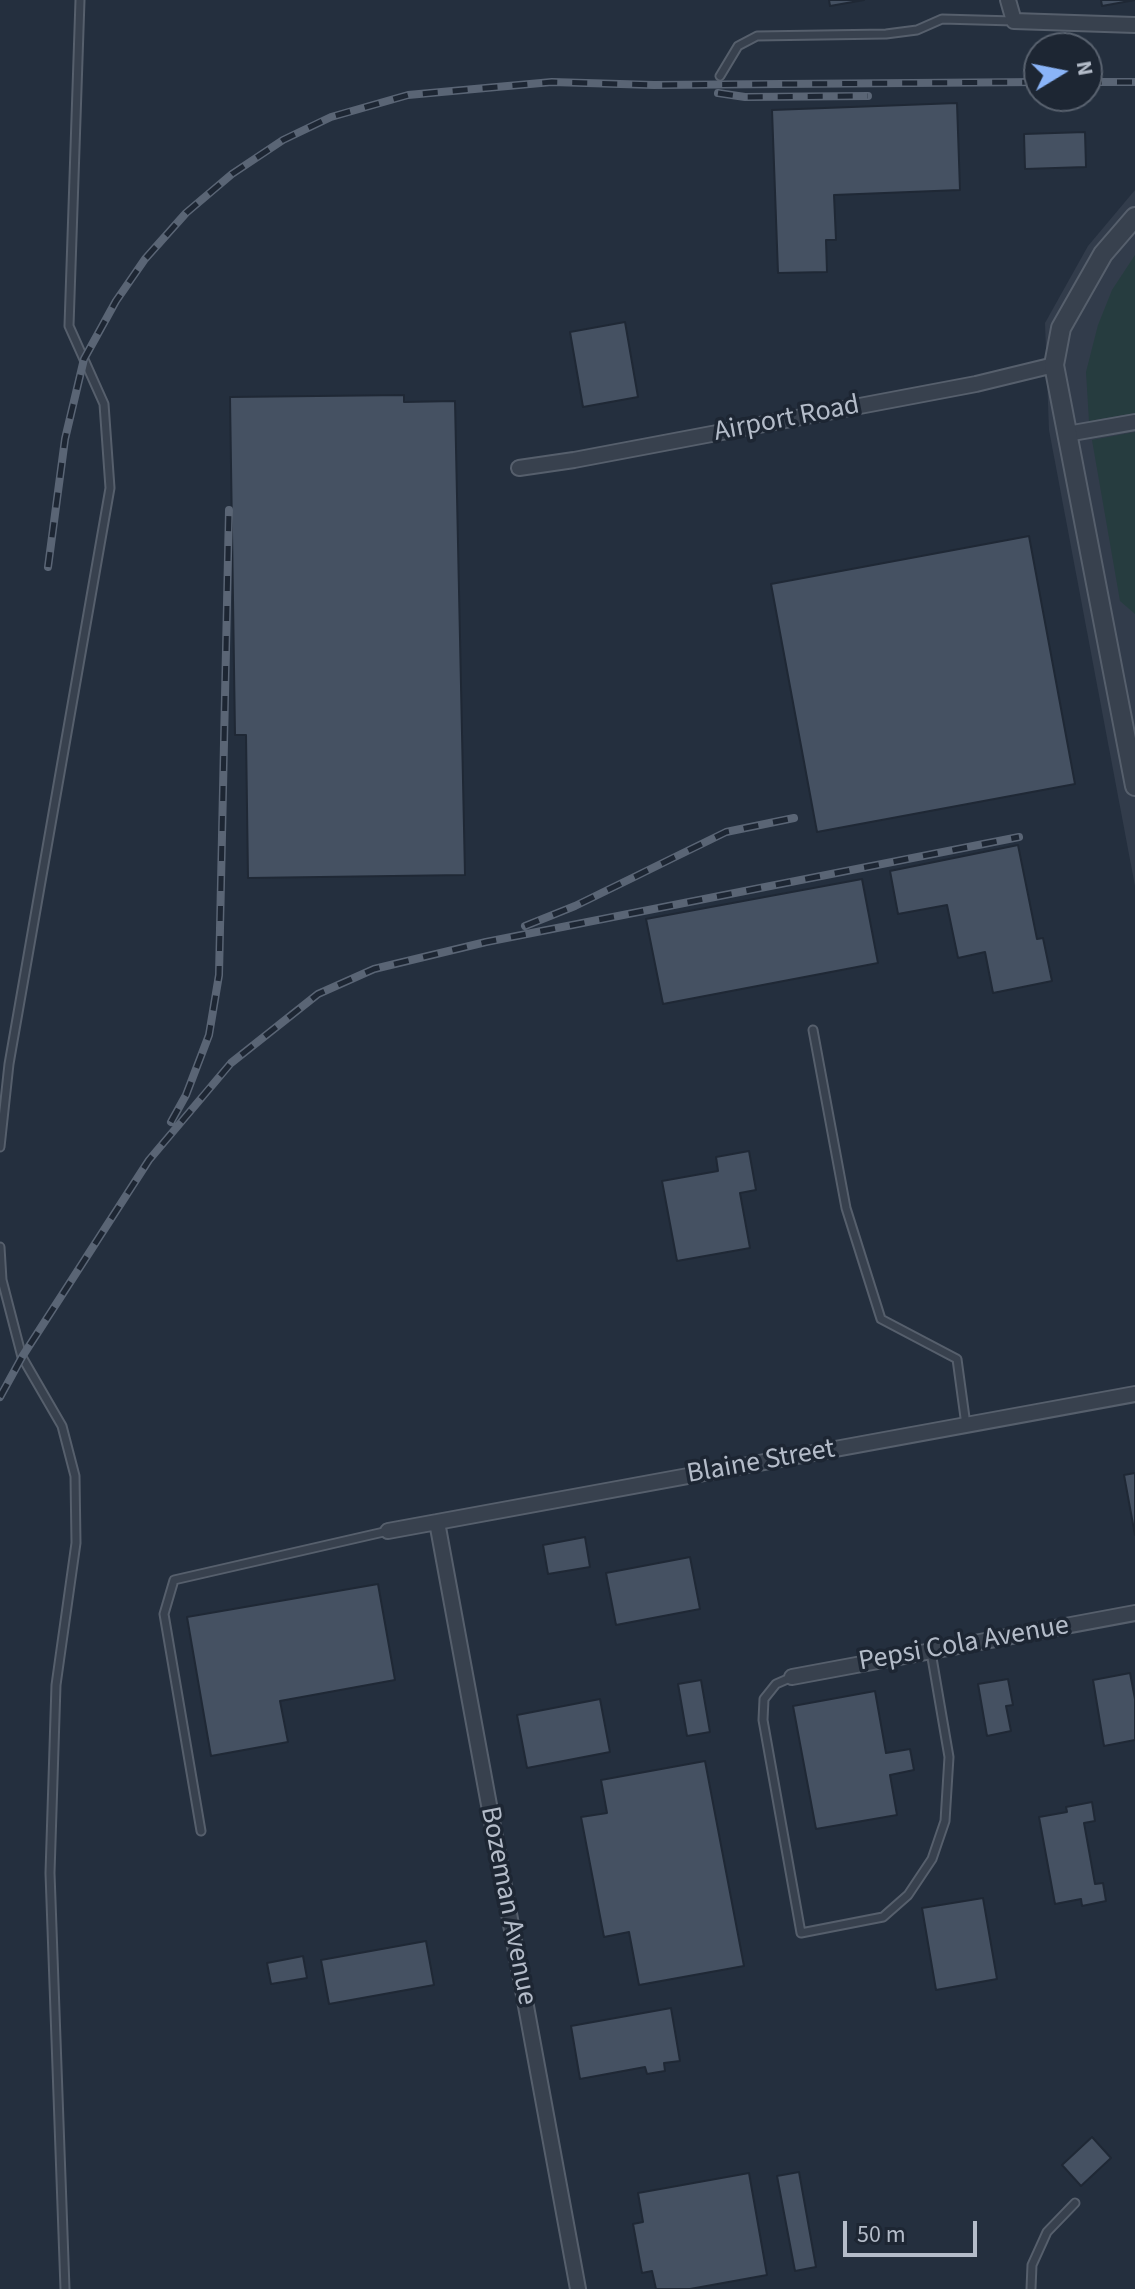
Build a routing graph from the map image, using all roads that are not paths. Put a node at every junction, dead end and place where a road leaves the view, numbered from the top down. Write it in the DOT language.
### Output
graph roads {
  1 [pos="80,0"];
  2 [pos="1008,0"];
  3 [pos="1014,21"];
  4 [pos="1135,25"];
  5 [pos="720,76"];
  6 [pos="1135,217"];
  7 [pos="1054,365"];
  8 [pos="1135,422"];
  9 [pos="1067,434"];
  10 [pos="519,468"];
  11 [pos="1135,786"];
  12 [pos="813,1030"];
  13 [pos="0,1147"];
  14 [pos="0,1247"];
  15 [pos="1135,1394"];
  16 [pos="966,1425"];
  17 [pos="437,1522"];
  18 [pos="388,1531"];
  19 [pos="1135,1613"];
  20 [pos="931,1651"];
  21 [pos="792,1677"];
  22 [pos="201,1831"];
  23 [pos="1075,2203"];
  24 [pos="65,2289"];
  25 [pos="578,2289"];
  26 [pos="1031,2289"];
  1 -- 13 [label="lane"];
  2 -- 3 [label="street"];
  3 -- 4 [label="street"];
  3 -- 5 [label="lane"];
  6 -- 7 [label="street"];
  7 -- 9 [label="street"];
  7 -- 10 [label="street, Airport Road"];
  8 -- 9 [label="street"];
  9 -- 11 [label="street"];
  12 -- 16 [label="lane"];
  14 -- 24 [label="lane"];
  15 -- 16 [label="street, Blaine Street"];
  16 -- 17 [label="street, Blaine Street"];
  17 -- 18 [label="street, Blaine Street"];
  17 -- 25 [label="street, Bozeman Avenue"];
  18 -- 22 [label="lane"];
  19 -- 20 [label="street, Pepsi Cola Avenue"];
  20 -- 21 [label="street, Pepsi Cola Avenue"];
  20 -- 21 [label="lane"];
  23 -- 26 [label="lane"];
}
